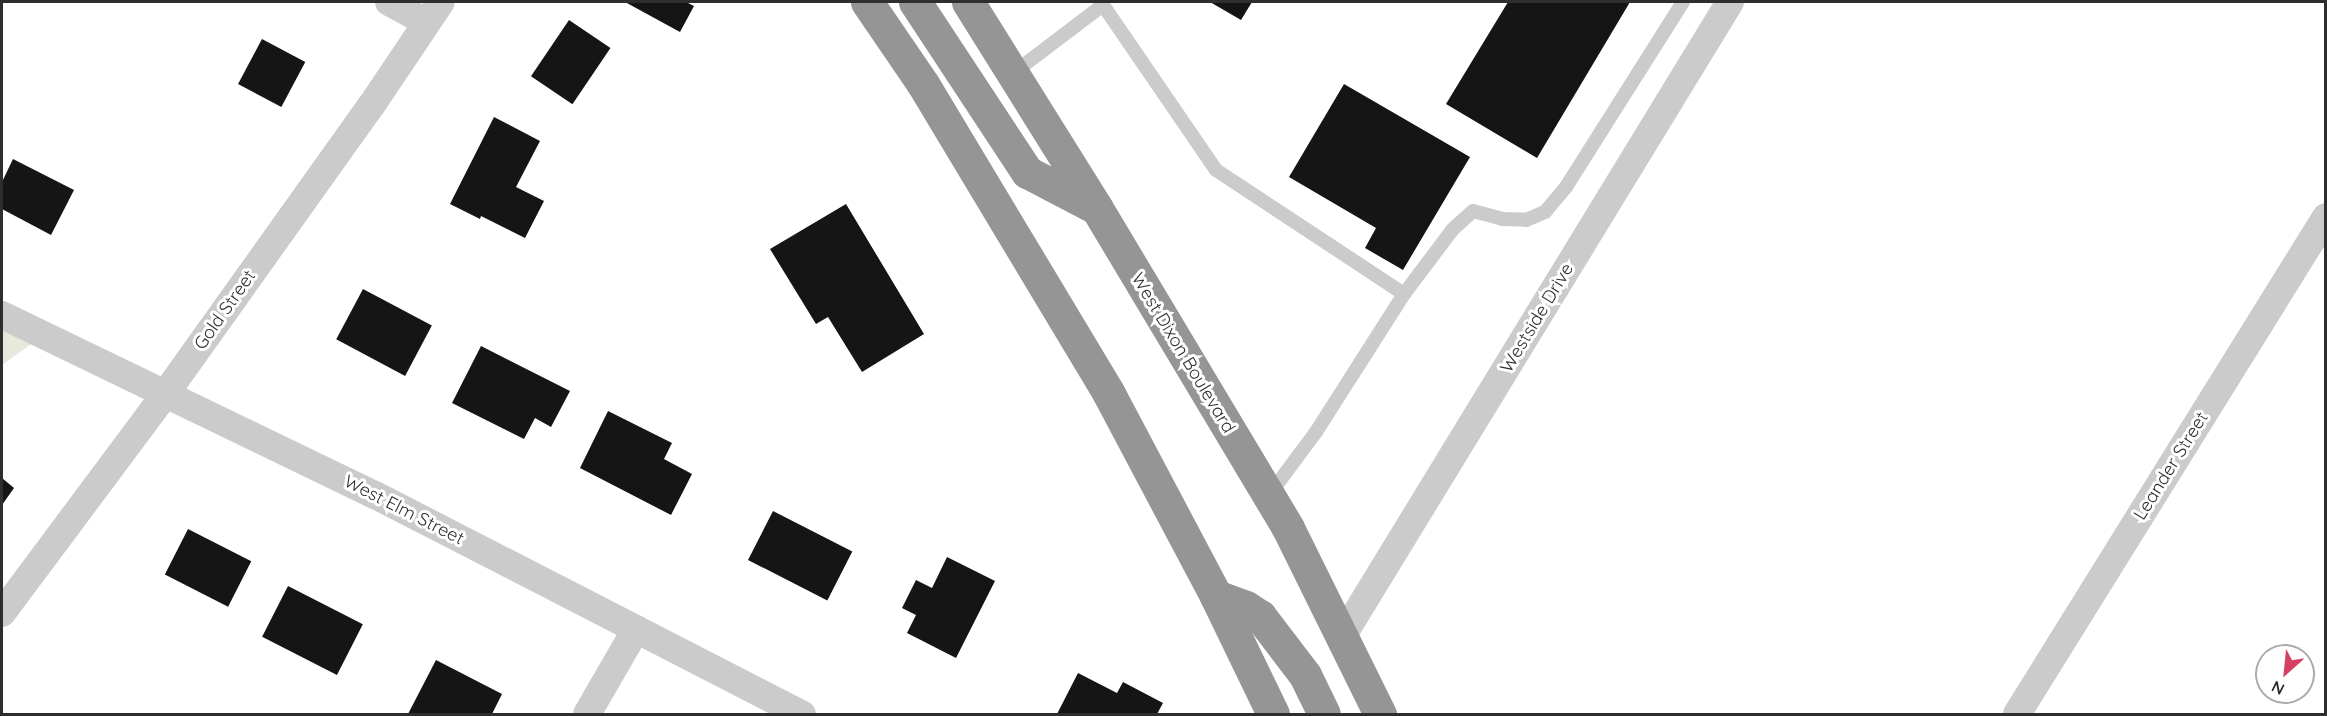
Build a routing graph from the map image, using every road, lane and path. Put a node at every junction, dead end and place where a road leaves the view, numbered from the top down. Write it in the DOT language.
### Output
graph roads {
  1 [pos="389,2"];
  2 [pos="867,2"];
  3 [pos="915,2"];
  4 [pos="968,2"];
  5 [pos="1683,2"];
  6 [pos="1730,2"];
  7 [pos="1103,3"];
  8 [pos="433,12"];
  9 [pos="1012,74"];
  10 [pos="1096,207"];
  11 [pos="2325,218"];
  12 [pos="1404,294"];
  13 [pos="2,315"];
  14 [pos="166,393"];
  15 [pos="1269,495"];
  16 [pos="1216,596"];
  17 [pos="2,613"];
  18 [pos="636,629"];
  19 [pos="1343,635"];
  20 [pos="587,714"];
  21 [pos="802,714"];
  22 [pos="1273,714"];
  23 [pos="1324,714"];
  24 [pos="1380,714"];
  25 [pos="2018,714"];
  1 -- 8 [label="street"];
  2 -- 16 [label="highway"];
  3 -- 10 [label="highway"];
  4 -- 9 [label="highway, West Dixon Boulevard"];
  5 -- 12 [label="lane"];
  6 -- 19 [label="street, Westside Drive"];
  7 -- 9 [label="lane"];
  7 -- 12 [label="lane"];
  8 -- 14 [label="street, Gold Street"];
  9 -- 10 [label="highway, West Dixon Boulevard"];
  10 -- 15 [label="highway, West Dixon Boulevard"];
  11 -- 25 [label="street, Leander Street"];
  12 -- 15 [label="lane"];
  13 -- 14 [label="street, West Elm Street"];
  14 -- 17 [label="street, Gold Street"];
  14 -- 18 [label="street, West Elm Street"];
  15 -- 19 [label="highway, West Dixon Boulevard"];
  16 -- 22 [label="highway"];
  16 -- 23 [label="highway"];
  18 -- 20 [label="street"];
  18 -- 21 [label="street, West Elm Street"];
  19 -- 24 [label="highway, West Dixon Boulevard"];
}
